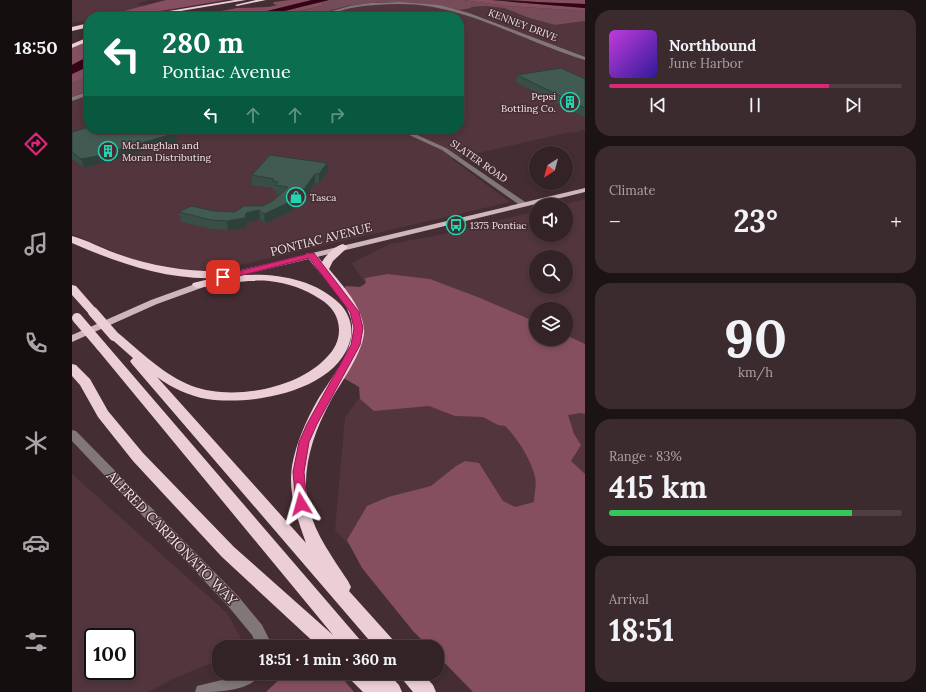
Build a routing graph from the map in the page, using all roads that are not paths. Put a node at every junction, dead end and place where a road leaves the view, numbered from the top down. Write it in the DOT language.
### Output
graph roads {
  1 [pos="245,0"];
  2 [pos="264,0"];
  3 [pos="168,12"];
  4 [pos="179,12"];
  5 [pos="196,12"];
  6 [pos="331,12"];
  7 [pos="461,12"];
  8 [pos="464,13"];
  9 [pos="84,27"];
  10 [pos="72,29"];
  11 [pos="83,33"];
  12 [pos="72,35"];
  13 [pos="84,41"];
  14 [pos="72,46"];
  15 [pos="585,59"];
  16 [pos="82,96"];
  17 [pos="72,99"];
  18 [pos="411,134"];
  19 [pos="585,190"];
  20 [pos="524,204"];
  21 [pos="72,239"];
  22 [pos="343,248"];
  23 [pos="311,255"];
  24 [pos="323,270"];
  25 [pos="237,273"];
  26 [pos="197,286"];
  27 [pos="72,288"];
  28 [pos="75,315"];
  29 [pos="114,336"];
  30 [pos="72,339"];
  31 [pos="72,368"];
  32 [pos="72,434"];
  33 [pos="362,618"];
  34 [pos="262,640"];
  35 [pos="324,640"];
  36 [pos="348,640"];
  37 [pos="381,640"];
  38 [pos="244,680"];
  39 [pos="365,680"];
  40 [pos="382,680"];
  41 [pos="416,680"];
  42 [pos="203,692"];
  43 [pos="377,692"];
  44 [pos="392,692"];
  45 [pos="426,692"];
  1 -- 3 [label="highway"];
  1 -- 4 [label="highway"];
  2 -- 5 [label="highway"];
  6 -- 7 [label="street, KENNEY DRIVE"];
  8 -- 15 [label="street, KENNEY DRIVE"];
  9 -- 10 [label="highway"];
  11 -- 12 [label="highway"];
  13 -- 14 [label="highway"];
  16 -- 17 [label="street"];
  18 -- 20 [label="street, SLATER ROAD"];
  19 -- 20 [label="main road, PONTIAC AVENUE"];
  20 -- 22 [label="main road, PONTIAC AVENUE"];
  21 -- 25 [label="highway"];
  22 -- 23 [label="main road, PONTIAC AVENUE"];
  22 -- 24 [label="highway"];
  23 -- 24 [label="highway"];
  23 -- 25 [label="main road, PONTIAC AVENUE"];
  24 -- 33 [label="highway"];
  25 -- 26 [label="main road, PONTIAC AVENUE"];
  26 -- 29 [label="highway"];
  26 -- 30 [label="main road, PONTIAC AVENUE"];
  27 -- 29 [label="highway, bridge"];
  28 -- 36 [label="highway, bridge"];
  29 -- 33 [label="highway"];
  31 -- 35 [label="highway"];
  32 -- 34 [label="street, ALFRED CARPIONATO WAY"];
  33 -- 37 [label="highway"];
  38 -- 42 [label="street"];
  39 -- 43 [label="highway"];
  40 -- 44 [label="highway"];
  41 -- 45 [label="highway"];
}
